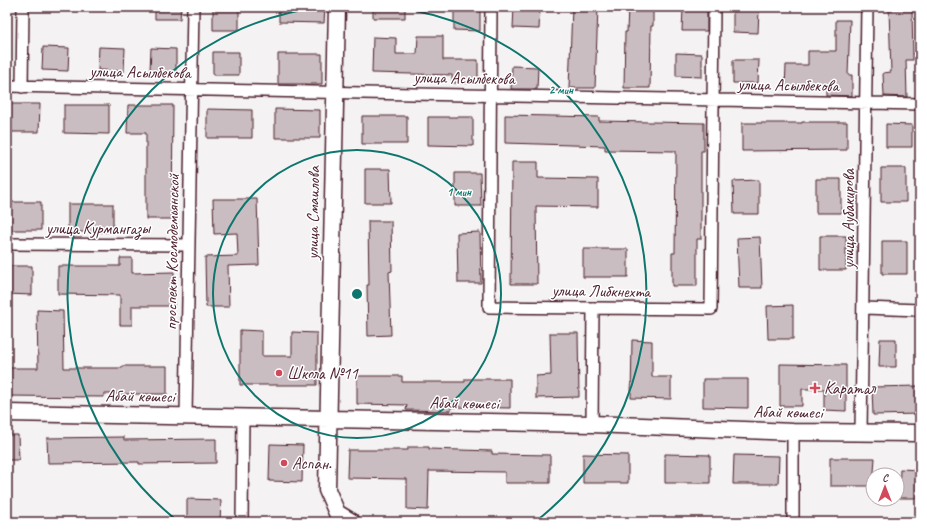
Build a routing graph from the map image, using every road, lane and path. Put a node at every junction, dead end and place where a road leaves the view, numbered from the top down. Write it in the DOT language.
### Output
graph roads {
  1 [pos="23,7"];
  2 [pos="193,7"];
  3 [pos="337,7"];
  4 [pos="491,7"];
  5 [pos="714,7"];
  6 [pos="867,7"];
  7 [pos="7,86"];
  8 [pos="22,87"];
  9 [pos="192,89"];
  10 [pos="335,91"];
  11 [pos="490,95"];
  12 [pos="713,100"];
  13 [pos="866,103"];
  14 [pos="920,104"];
  15 [pos="7,244"];
  16 [pos="189,245"];
  17 [pos="593,308"];
  18 [pos="864,308"];
  19 [pos="920,310"];
  20 [pos="7,413"];
  21 [pos="186,416"];
  22 [pos="243,417"];
  23 [pos="328,419"];
  24 [pos="592,424"];
  25 [pos="862,431"];
  26 [pos="793,432"];
  27 [pos="920,433"];
  28 [pos="242,522"];
  29 [pos="352,522"];
  30 [pos="793,522"];
  1 -- 8 [label="street"];
  2 -- 9 [label="street, проспект Космодемьянской"];
  3 -- 10 [label="main road, улица Смаилова"];
  4 -- 11 [label="street, улица Либкнехта"];
  5 -- 12 [label="street, улица Либкнехта"];
  6 -- 13 [label="street, улица Аубакирова"];
  7 -- 8 [label="street, улица Асылбекова"];
  8 -- 9 [label="street, улица Асылбекова"];
  9 -- 10 [label="street, улица Асылбекова"];
  9 -- 16 [label="street, проспект Космодемьянской"];
  10 -- 11 [label="street, улица Асылбекова"];
  10 -- 23 [label="main road, улица Смаилова"];
  11 -- 12 [label="street, улица Асылбекова"];
  11 -- 17 [label="street, улица Либкнехта"];
  12 -- 13 [label="street, улица Асылбекова"];
  12 -- 17 [label="street, улица Либкнехта"];
  13 -- 14 [label="street, улица Асылбекова"];
  13 -- 18 [label="street, улица Аубакирова"];
  15 -- 16 [label="street, улица Курмангазы"];
  16 -- 21 [label="street, проспект Космодемьянской"];
  17 -- 24 [label="street"];
  18 -- 19 [label="street"];
  18 -- 25 [label="street, улица Аубакирова"];
  20 -- 21 [label="main road, Абай көшесі"];
  21 -- 22 [label="main road, Абай көшесі"];
  22 -- 23 [label="main road, Абай көшесі"];
  22 -- 28 [label="street"];
  23 -- 24 [label="main road, Абай көшесі"];
  23 -- 29 [label="main road, улица Смаилова"];
  24 -- 26 [label="main road, Абай көшесі"];
  25 -- 26 [label="main road, Абай көшесі"];
  25 -- 27 [label="main road, Абай көшесі"];
  26 -- 30 [label="street"];
}
